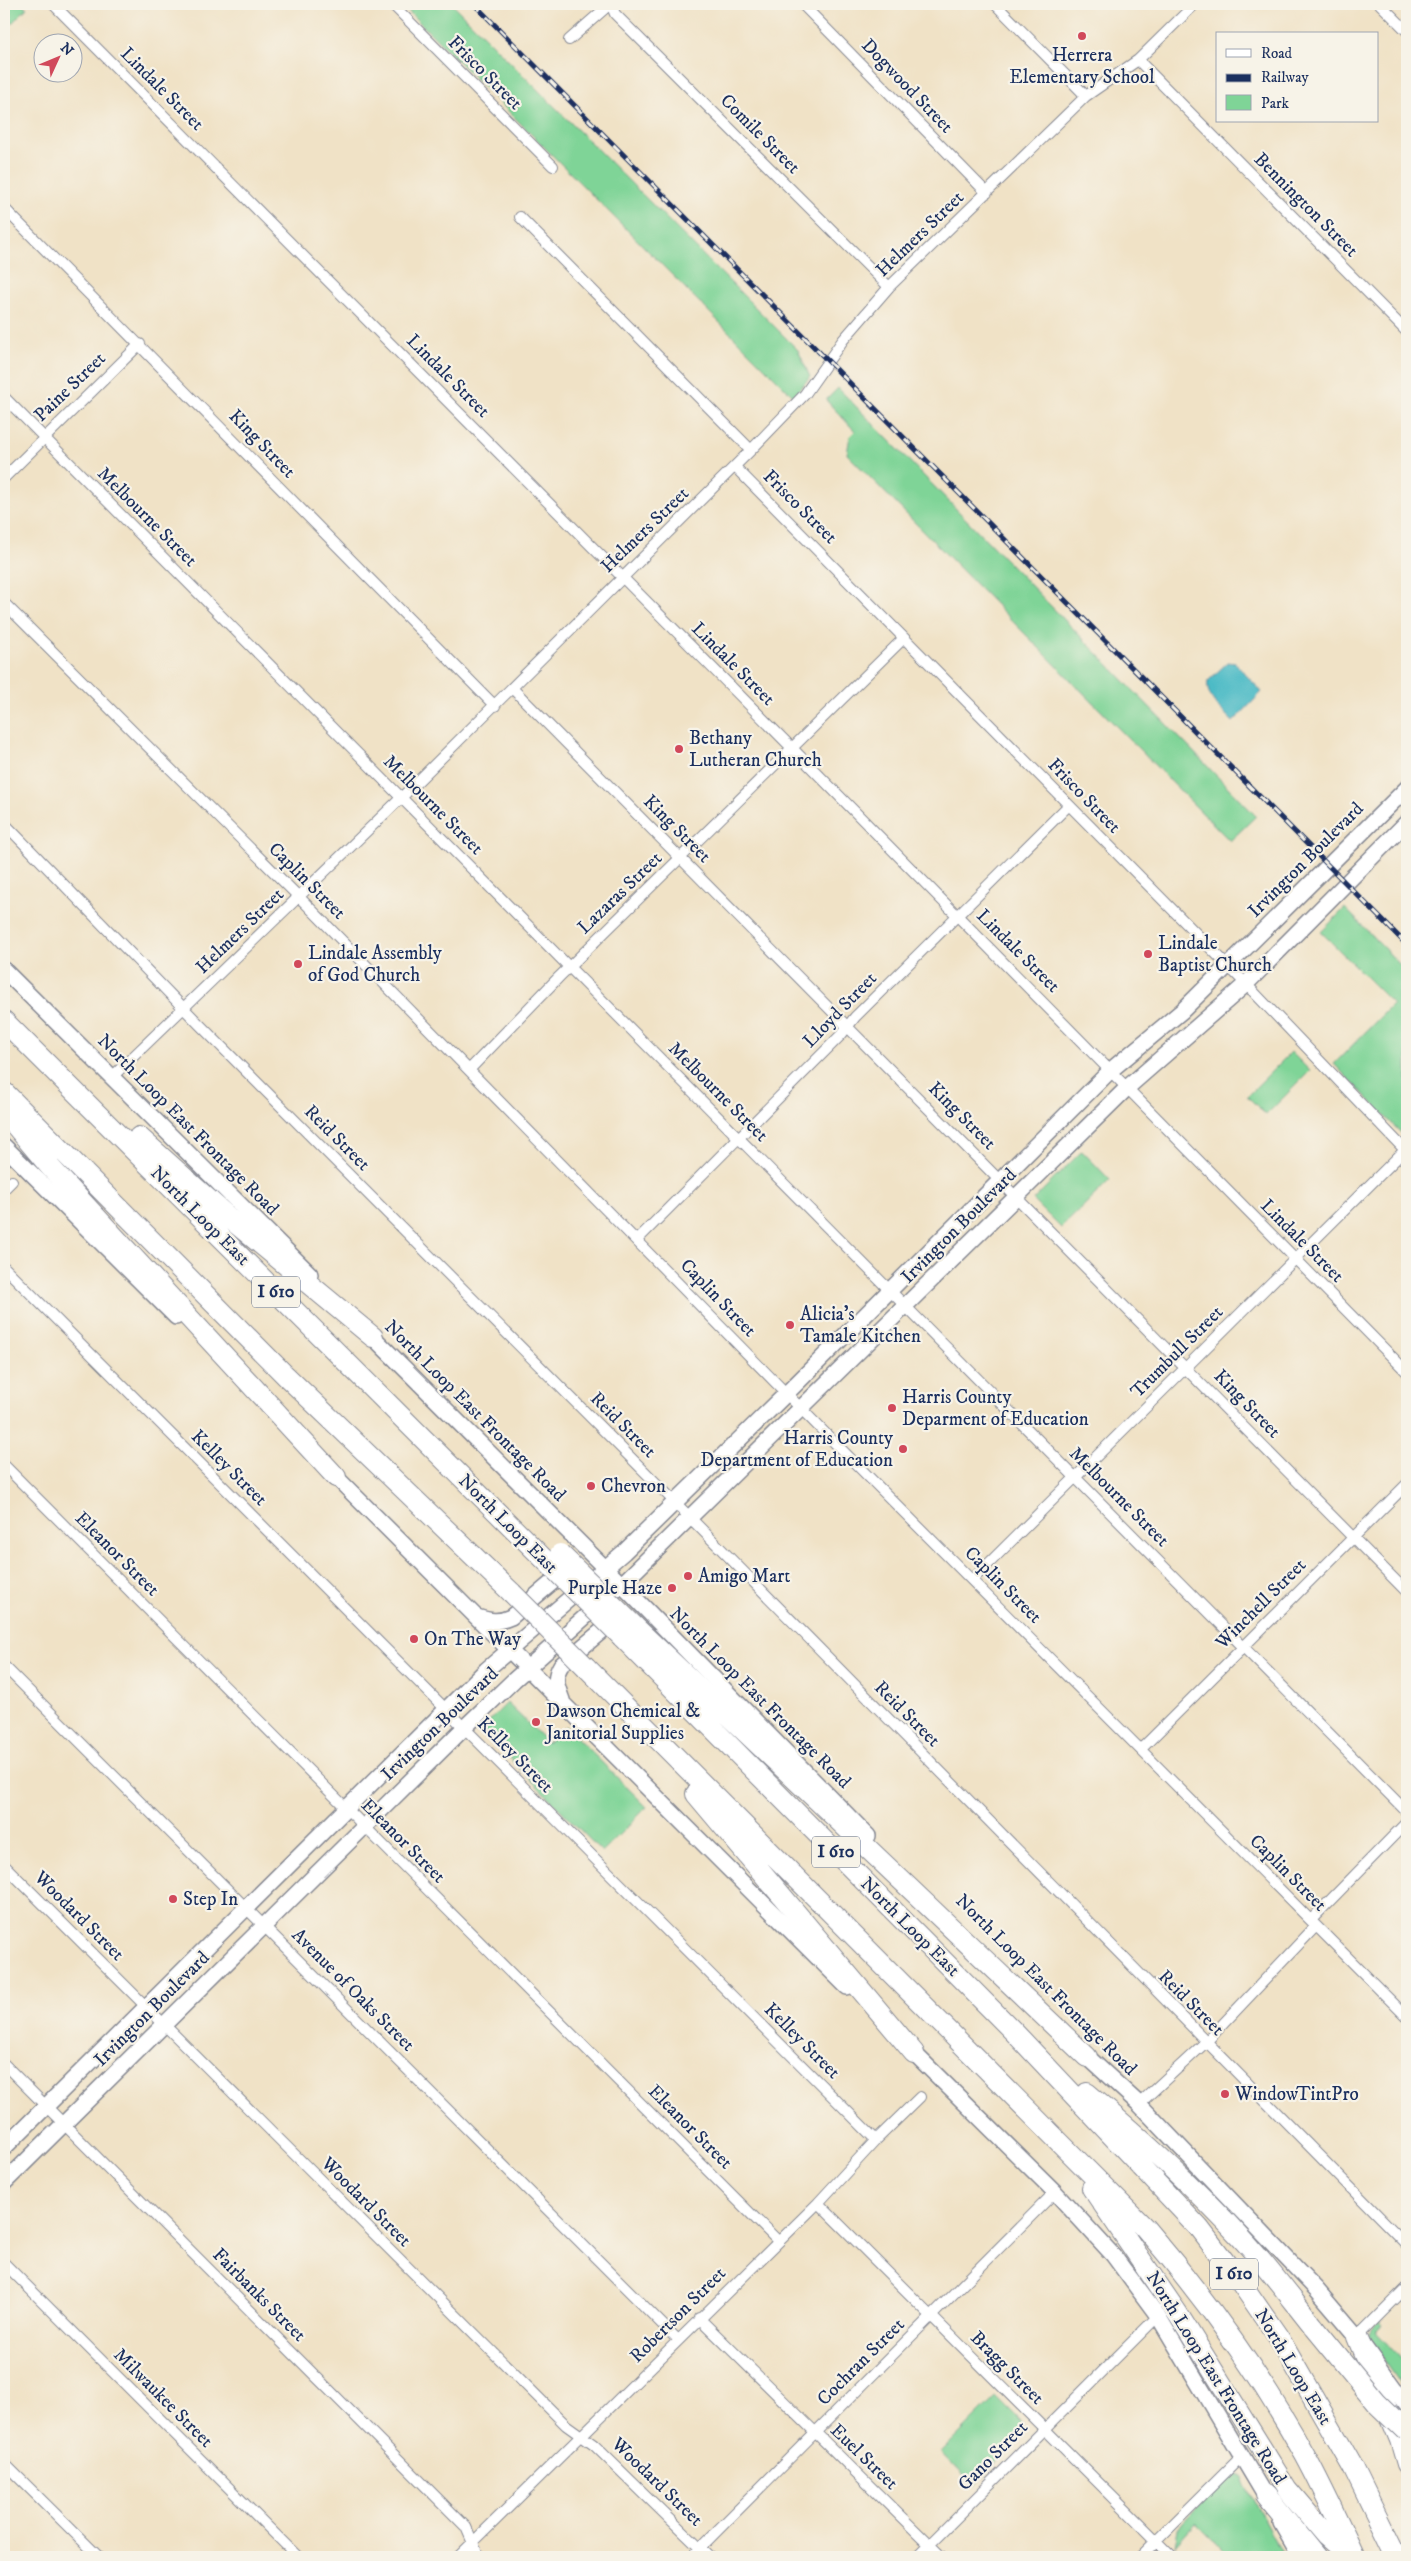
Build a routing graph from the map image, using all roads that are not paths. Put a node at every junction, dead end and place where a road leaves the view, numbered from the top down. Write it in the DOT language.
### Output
graph roads {
  1 [pos="53,4"];
  2 [pos="392,4"];
  3 [pos="610,4"];
  4 [pos="802,4"];
  5 [pos="996,4"];
  6 [pos="1194,4"];
  7 [pos="1380,4"];
  8 [pos="1407,31"];
  9 [pos="569,40"];
  10 [pos="1138,60"];
  11 [pos="1086,96"];
  12 [pos="553,166"];
  13 [pos="987,193"];
  14 [pos="4,208"];
  15 [pos="520,216"];
  16 [pos="889,287"];
  17 [pos="1407,332"];
  18 [pos="140,344"];
  19 [pos="4,398"];
  20 [pos="44,437"];
  21 [pos="751,450"];
  22 [pos="735,467"];
  23 [pos="4,478"];
  24 [pos="622,576"];
  25 [pos="4,603"];
  26 [pos="904,638"];
  27 [pos="512,688"];
  28 [pos="495,706"];
  29 [pos="792,748"];
  30 [pos="1407,788"];
  31 [pos="402,798"];
  32 [pos="1069,805"];
  33 [pos="4,822"];
  34 [pos="1407,822"];
  35 [pos="1361,833"];
  36 [pos="1378,850"];
  37 [pos="681,858"];
  38 [pos="300,898"];
  39 [pos="957,915"];
  40 [pos="1264,930"];
  41 [pos="1281,948"];
  42 [pos="1228,966"];
  43 [pos="569,968"];
  44 [pos="4,970"];
  45 [pos="1246,984"];
  46 [pos="184,1009"];
  47 [pos="4,1016"];
  48 [pos="4,1021"];
  49 [pos="848,1026"];
  50 [pos="469,1070"];
  51 [pos="1111,1070"];
  52 [pos="112,1077"];
  53 [pos="1128,1087"];
  54 [pos="4,1092"];
  55 [pos="4,1112"];
  56 [pos="740,1138"];
  57 [pos="4,1146"];
  58 [pos="1406,1151"];
  59 [pos="1001,1180"];
  60 [pos="12,1181"];
  61 [pos="4,1189"];
  62 [pos="1017,1197"];
  63 [pos="637,1240"];
  64 [pos="1294,1259"];
  65 [pos="4,1267"];
  66 [pos="890,1290"];
  67 [pos="906,1308"];
  68 [pos="373,1337"];
  69 [pos="1187,1368"];
  70 [pos="1407,1372"];
  71 [pos="787,1393"];
  72 [pos="802,1409"];
  73 [pos="4,1465"];
  74 [pos="336,1477"];
  75 [pos="1074,1478"];
  76 [pos="1407,1484"];
  77 [pos="674,1502"];
  78 [pos="690,1519"];
  79 [pos="1353,1537"];
  80 [pos="576,1540"];
  81 [pos="605,1568"];
  82 [pos="973,1579"];
  83 [pos="621,1585"];
  84 [pos="1407,1592"];
  85 [pos="476,1617"];
  86 [pos="659,1624"];
  87 [pos="628,1632"];
  88 [pos="1243,1648"];
  89 [pos="510,1650"];
  90 [pos="4,1666"];
  91 [pos="528,1668"];
  92 [pos="608,1689"];
  93 [pos="564,1704"];
  94 [pos="446,1711"];
  95 [pos="464,1728"];
  96 [pos="1141,1749"];
  97 [pos="347,1809"];
  98 [pos="1407,1812"];
  99 [pos="1407,1822"];
  100 [pos="364,1826"];
  101 [pos="4,1865"];
  102 [pos="246,1909"];
  103 [pos="1314,1923"];
  104 [pos="264,1926"];
  105 [pos="146,2008"];
  106 [pos="1407,2017"];
  107 [pos="164,2025"];
  108 [pos="1014,2032"];
  109 [pos="1206,2042"];
  110 [pos="914,2053"];
  111 [pos="1087,2057"];
  112 [pos="4,2064"];
  113 [pos="920,2097"];
  114 [pos="1139,2104"];
  115 [pos="46,2106"];
  116 [pos="64,2124"];
  117 [pos="876,2140"];
  118 [pos="1065,2147"];
  119 [pos="4,2148"];
  120 [pos="4,2183"];
  121 [pos="1055,2192"];
  122 [pos="818,2203"];
  123 [pos="778,2241"];
  124 [pos="1407,2245"];
  125 [pos="4,2263"];
  126 [pos="1407,2287"];
  127 [pos="931,2316"];
  128 [pos="1158,2316"];
  129 [pos="699,2318"];
  130 [pos="1357,2338"];
  131 [pos="678,2340"];
  132 [pos="1407,2406"];
  133 [pos="1044,2430"];
  134 [pos="1407,2432"];
  135 [pos="814,2434"];
  136 [pos="581,2436"];
  137 [pos="1242,2456"];
  138 [pos="4,2463"];
  139 [pos="1407,2464"];
  140 [pos="1266,2495"];
  141 [pos="1156,2540"];
  142 [pos="472,2543"];
  143 [pos="929,2545"];
  144 [pos="700,2548"];
  145 [pos="99,2557"];
  146 [pos="298,2557"];
  147 [pos="458,2557"];
  148 [pos="479,2557"];
  149 [pos="691,2557"];
  150 [pos="709,2557"];
  151 [pos="916,2557"];
  152 [pos="942,2557"];
  153 [pos="1140,2557"];
  154 [pos="1173,2557"];
  155 [pos="1300,2557"];
  156 [pos="1317,2557"];
  157 [pos="1351,2557"];
  158 [pos="1355,2557"];
  159 [pos="1397,2557"];
  1 -- 24 [label="street, Lindale Street"];
  2 -- 12 [label="street, Frisco Street"];
  3 -- 9 [label="street"];
  3 -- 16 [label="street, Comile Street"];
  4 -- 13 [label="street, Dogwood Street"];
  5 -- 11 [label="street"];
  6 -- 10 [label="street, Helmers Street"];
  7 -- 8 [label="street"];
  10 -- 11 [label="street, Helmers Street"];
  10 -- 17 [label="street, Bennington Street"];
  11 -- 13 [label="street, Helmers Street"];
  13 -- 16 [label="street, Helmers Street"];
  14 -- 18 [label="street, King Street"];
  15 -- 21 [label="street, Frisco Street"];
  16 -- 21 [label="street, Helmers Street"];
  18 -- 20 [label="street, Paine Street"];
  18 -- 28 [label="street, King Street"];
  19 -- 20 [label="street, Melbourne Street"];
  20 -- 23 [label="street, Paine Street"];
  20 -- 31 [label="street, Melbourne Street"];
  21 -- 22 [label="street, Helmers Street"];
  22 -- 24 [label="street, Helmers Street"];
  22 -- 26 [label="street, Frisco Street"];
  24 -- 27 [label="street, Helmers Street"];
  24 -- 29 [label="street, Lindale Street"];
  25 -- 38 [label="street, Caplin Street"];
  26 -- 29 [label="street, Lazaras Street"];
  26 -- 32 [label="street, Frisco Street"];
  27 -- 28 [label="street, Helmers Street"];
  27 -- 37 [label="street, King Street"];
  28 -- 31 [label="street, Helmers Street"];
  29 -- 37 [label="street, Lazaras Street"];
  29 -- 39 [label="street, Lindale Street"];
  30 -- 35 [label="main road, Irvington Boulevard"];
  31 -- 38 [label="street, Helmers Street"];
  31 -- 43 [label="street, Melbourne Street"];
  32 -- 39 [label="street, Lloyd Street"];
  32 -- 42 [label="street, Frisco Street"];
  33 -- 46 [label="street, Reid Street"];
  34 -- 36 [label="main road, Irvington Boulevard"];
  35 -- 36 [label="main road"];
  35 -- 40 [label="main road, Irvington Boulevard"];
  36 -- 41 [label="main road, Irvington Boulevard"];
  37 -- 43 [label="street, Lazaras Street"];
  37 -- 49 [label="street, King Street"];
  38 -- 46 [label="street, Helmers Street"];
  38 -- 50 [label="street, Caplin Street"];
  39 -- 49 [label="street, Lloyd Street"];
  39 -- 51 [label="street, Lindale Street"];
  40 -- 41 [label="main road"];
  40 -- 42 [label="main road, Irvington Boulevard"];
  41 -- 45 [label="main road, Irvington Boulevard"];
  42 -- 45 [label="street, Frisco Street"];
  42 -- 51 [label="main road, Irvington Boulevard"];
  43 -- 50 [label="street, Lazaras Street"];
  43 -- 56 [label="street, Melbourne Street"];
  44 -- 52 [label="main road, North Loop East Frontage Road"];
  45 -- 53 [label="main road, Irvington Boulevard"];
  45 -- 58 [label="street, Frisco Street"];
  46 -- 52 [label="street, Helmers Street"];
  46 -- 77 [label="street, Reid Street"];
  47 -- 68 [label="highway"];
  48 -- 87 [label="highway, North Loop East / I 610, bridge"];
  49 -- 56 [label="street, Lloyd Street"];
  49 -- 59 [label="street, King Street"];
  50 -- 63 [label="street, Caplin Street"];
  51 -- 53 [label="street, Lindale Street"];
  51 -- 59 [label="main road, Irvington Boulevard"];
  52 -- 68 [label="main road, North Loop East Frontage Road"];
  53 -- 62 [label="main road, Irvington Boulevard"];
  53 -- 64 [label="street, Lindale Street"];
  54 -- 92 [label="highway, North Loop East / I 610, bridge"];
  55 -- 74 [label="highway"];
  56 -- 63 [label="street, Lloyd Street"];
  56 -- 66 [label="street, Melbourne Street"];
  57 -- 74 [label="main road, North Loop East Frontage Road"];
  58 -- 64 [label="street, Trumbull Street"];
  59 -- 62 [label="street, King Street"];
  59 -- 66 [label="main road, Irvington Boulevard"];
  60 -- 61 [label="street"];
  62 -- 67 [label="main road, Irvington Boulevard"];
  62 -- 69 [label="street, King Street"];
  63 -- 71 [label="street, Caplin Street"];
  64 -- 69 [label="street, Trumbull Street"];
  64 -- 70 [label="street, Lindale Street"];
  65 -- 94 [label="street, Kelley Street"];
  66 -- 67 [label="street, Melbourne Street"];
  66 -- 71 [label="main road, Irvington Boulevard"];
  67 -- 72 [label="main road, Irvington Boulevard"];
  67 -- 75 [label="street, Melbourne Street"];
  68 -- 80 [label="main road, North Loop East Frontage Road"];
  69 -- 75 [label="street, Trumbull Street"];
  69 -- 79 [label="street, King Street"];
  71 -- 72 [label="street, Caplin Street"];
  71 -- 77 [label="main road, Irvington Boulevard"];
  72 -- 78 [label="main road, Irvington Boulevard"];
  72 -- 82 [label="street, Caplin Street"];
  73 -- 97 [label="street, Eleanor Street"];
  74 -- 85 [label="main road, North Loop East Frontage Road"];
  75 -- 82 [label="street, Trumbull Street"];
  75 -- 88 [label="street, Melbourne Street"];
  76 -- 79 [label="street, Winchell Street"];
  77 -- 78 [label="street, Reid Street"];
  77 -- 81 [label="main road, Irvington Boulevard"];
  78 -- 83 [label="main road, Irvington Boulevard"];
  78 -- 109 [label="street, Reid Street"];
  79 -- 84 [label="street, King Street"];
  79 -- 88 [label="street, Winchell Street"];
  80 -- 81 [label="main road, North Loop East Frontage Road"];
  80 -- 85 [label="main road"];
  81 -- 83 [label="main road, North Loop East Frontage Road"];
  81 -- 89 [label="main road, Irvington Boulevard"];
  82 -- 96 [label="street, Caplin Street"];
  83 -- 86 [label="main road, North Loop East Frontage Road"];
  83 -- 91 [label="main road, Irvington Boulevard"];
  85 -- 89 [label="main road, North Loop East Frontage Road"];
  86 -- 93 [label="main road"];
  86 -- 111 [label="main road, North Loop East Frontage Road"];
  87 -- 108 [label="highway, North Loop East / I 610"];
  87 -- 111 [label="highway"];
  88 -- 96 [label="street, Winchell Street"];
  88 -- 98 [label="street, Melbourne Street"];
  89 -- 91 [label="main road, North Loop East Frontage Road"];
  89 -- 94 [label="main road, Irvington Boulevard"];
  90 -- 102 [label="street, Avenue of Oaks Street"];
  91 -- 93 [label="main road, North Loop East Frontage Road"];
  91 -- 95 [label="main road, Irvington Boulevard"];
  92 -- 110 [label="highway"];
  92 -- 118 [label="highway, North Loop East / I 610"];
  93 -- 110 [label="main road, North Loop East Frontage Road"];
  94 -- 95 [label="street, Kelley Street"];
  94 -- 97 [label="main road, Irvington Boulevard"];
  95 -- 100 [label="main road, Irvington Boulevard"];
  95 -- 117 [label="street, Kelley Street"];
  96 -- 103 [label="street, Caplin Street"];
  97 -- 100 [label="street, Eleanor Street"];
  97 -- 102 [label="main road, Irvington Boulevard"];
  99 -- 103 [label="street"];
  100 -- 104 [label="main road, Irvington Boulevard"];
  100 -- 123 [label="street, Eleanor Street"];
  101 -- 105 [label="street, Woodard Street"];
  102 -- 104 [label="street, Avenue of Oaks Street"];
  102 -- 105 [label="main road, Irvington Boulevard"];
  103 -- 106 [label="street, Caplin Street"];
  103 -- 109 [label="street"];
  104 -- 107 [label="main road, Irvington Boulevard"];
  104 -- 131 [label="street, Avenue of Oaks Street"];
  105 -- 107 [label="street, Woodard Street"];
  105 -- 115 [label="main road, Irvington Boulevard"];
  107 -- 116 [label="main road, Irvington Boulevard"];
  107 -- 136 [label="street, Woodard Street"];
  108 -- 134 [label="highway, bridge"];
  108 -- 159 [label="highway, North Loop East / I 610"];
  109 -- 114 [label="street"];
  109 -- 124 [label="street, Reid Street"];
  110 -- 121 [label="main road, North Loop East Frontage Road"];
  111 -- 114 [label="main road, North Loop East Frontage Road"];
  112 -- 115 [label="street, Fairbanks Street"];
  113 -- 117 [label="street, Robertson Street"];
  114 -- 130 [label="main road, North Loop East Frontage Road"];
  115 -- 116 [label="street, Fairbanks Street"];
  115 -- 119 [label="main road, Irvington Boulevard"];
  116 -- 120 [label="main road, Irvington Boulevard"];
  116 -- 142 [label="street, Fairbanks Street"];
  117 -- 122 [label="street, Robertson Street"];
  118 -- 157 [label="highway"];
  118 -- 158 [label="highway, North Loop East / I 610"];
  121 -- 127 [label="street, Cochran Street"];
  121 -- 128 [label="main road, North Loop East Frontage Road"];
  122 -- 123 [label="street, Robertson Street"];
  122 -- 127 [label="street, Bragg Street"];
  123 -- 129 [label="street, Robertson Street"];
  125 -- 146 [label="street, Milwaukee Street"];
  126 -- 130 [label="street"];
  127 -- 133 [label="street, Bragg Street"];
  127 -- 135 [label="street, Cochran Street"];
  128 -- 133 [label="street, Gano Street"];
  128 -- 137 [label="main road, North Loop East Frontage Road"];
  129 -- 131 [label="street, Robertson Street"];
  129 -- 135 [label="street, Euel Street"];
  130 -- 132 [label="main road, North Loop East Frontage Road"];
  130 -- 139 [label="highway"];
  131 -- 136 [label="street, Robertson Street"];
  133 -- 141 [label="street, Bragg Street"];
  133 -- 143 [label="street, Gano Street"];
  135 -- 143 [label="street, Euel Street"];
  135 -- 144 [label="street, Cochran Street"];
  136 -- 142 [label="street, Robertson Street"];
  136 -- 144 [label="street, Woodard Street"];
  137 -- 140 [label="main road, North Loop East Frontage Road"];
  137 -- 141 [label="street"];
  138 -- 145 [label="street"];
  140 -- 155 [label="main road, North Loop East Frontage Road"];
  140 -- 156 [label="highway"];
  141 -- 153 [label="street"];
  141 -- 154 [label="street, Bragg Street"];
  142 -- 147 [label="street, Robertson Street"];
  142 -- 148 [label="street, Fairbanks Street"];
  143 -- 151 [label="street, Gano Street"];
  143 -- 152 [label="street, Euel Street"];
  144 -- 149 [label="street, Cochran Street"];
  144 -- 150 [label="street, Woodard Street"];
}
